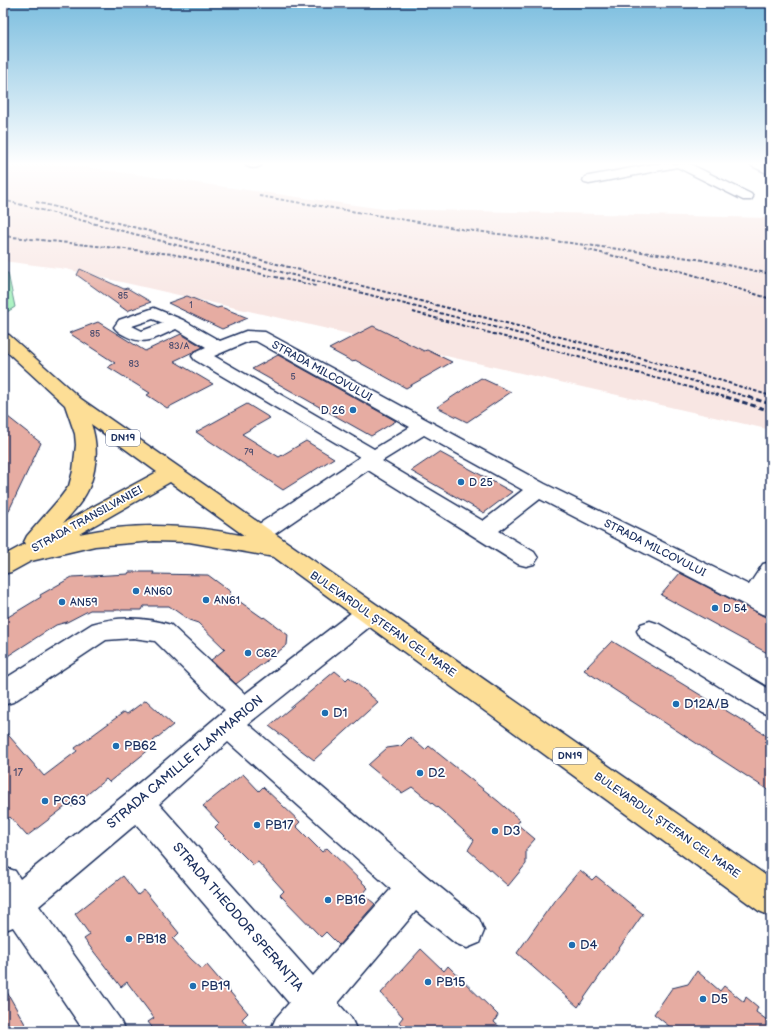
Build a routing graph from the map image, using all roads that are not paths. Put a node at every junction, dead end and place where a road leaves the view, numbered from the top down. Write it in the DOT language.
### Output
graph roads {
  1 [pos="177,323"];
  2 [pos="3,339"];
  3 [pos="219,348"];
  4 [pos="74,404"];
  5 [pos="423,427"];
  6 [pos="371,459"];
  7 [pos="171,473"];
  8 [pos="538,489"];
  9 [pos="484,532"];
  10 [pos="258,535"];
  11 [pos="284,553"];
  12 [pos="25,554"];
  13 [pos="526,558"];
  14 [pos="3,566"];
  15 [pos="771,570"];
  16 [pos="762,602"];
  17 [pos="369,613"];
  18 [pos="650,631"];
  19 [pos="3,694"];
  20 [pos="771,704"];
  21 [pos="236,718"];
  22 [pos="138,803"];
  23 [pos="414,888"];
  24 [pos="771,898"];
  25 [pos="8,900"];
  26 [pos="467,931"];
  27 [pos="314,1003"];
  28 [pos="106,1031"];
  29 [pos="289,1031"];
  30 [pos="338,1031"];
  1 -- 3 [label="street"];
  2 -- 4 [label="main road, BULEVARDUL ȘTEFAN CEL MARE / DN19"];
  3 -- 5 [label="street, STRADA MILCOVULUI"];
  3 -- 6 [label="street, STRADA MILCOVULUI"];
  4 -- 7 [label="main road, BULEVARDUL ȘTEFAN CEL MARE / DN19"];
  4 -- 12 [label="main road"];
  5 -- 6 [label="street"];
  5 -- 8 [label="street, STRADA MILCOVULUI"];
  6 -- 9 [label="street, STRADA MILCOVULUI"];
  6 -- 10 [label="street"];
  7 -- 10 [label="main road, BULEVARDUL ȘTEFAN CEL MARE / DN19"];
  7 -- 12 [label="main road, STRADA TRANSILVANIEI"];
  8 -- 9 [label="street"];
  8 -- 16 [label="street, STRADA MILCOVULUI"];
  9 -- 13 [label="street, STRADA MILCOVULUI"];
  10 -- 11 [label="main road, BULEVARDUL ȘTEFAN CEL MARE / DN19"];
  11 -- 12 [label="main road"];
  11 -- 17 [label="main road, BULEVARDUL ȘTEFAN CEL MARE / DN19"];
  12 -- 14 [label="main road, STRADA TRANSILVANIEI"];
  15 -- 16 [label="street"];
  17 -- 21 [label="street, STRADA CAMILLE FLAMMARION"];
  17 -- 24 [label="main road, BULEVARDUL ȘTEFAN CEL MARE / DN19"];
  18 -- 20 [label="street"];
  19 -- 21 [label="street"];
  21 -- 22 [label="street, STRADA CAMILLE FLAMMARION"];
  21 -- 23 [label="street"];
  22 -- 25 [label="street, STRADA CAMILLE FLAMMARION"];
  22 -- 27 [label="street, STRADA THEODOR SPERANȚIA"];
  23 -- 26 [label="street"];
  23 -- 27 [label="street"];
  25 -- 28 [label="street"];
  27 -- 29 [label="street"];
  27 -- 30 [label="street, STRADA THEODOR SPERANȚIA"];
}
